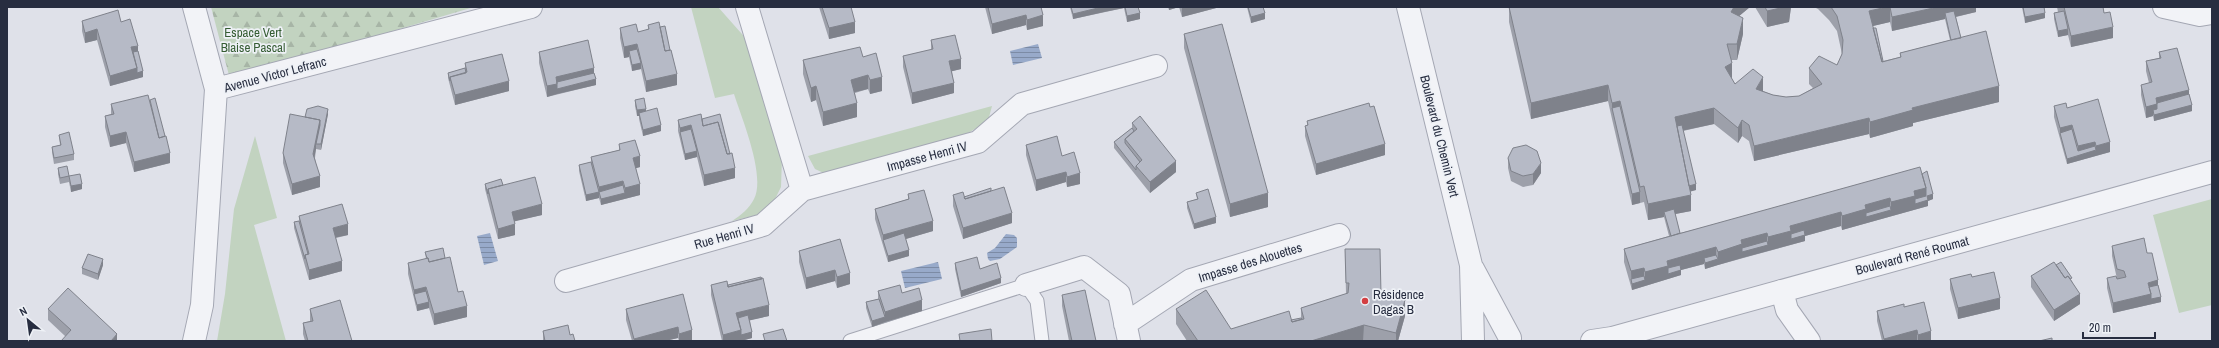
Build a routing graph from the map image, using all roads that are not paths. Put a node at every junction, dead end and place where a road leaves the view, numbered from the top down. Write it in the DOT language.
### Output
graph roads {
  1 [pos="194,7"];
  2 [pos="532,7"];
  3 [pos="747,7"];
  4 [pos="1408,7"];
  5 [pos="2164,7"];
  6 [pos="2212,13"];
  7 [pos="1156,66"];
  8 [pos="216,89"];
  9 [pos="2212,172"];
  10 [pos="802,190"];
  11 [pos="1339,235"];
  12 [pos="1470,265"];
  13 [pos="566,281"];
  14 [pos="1026,285"];
  15 [pos="1782,291"];
  16 [pos="1127,332"];
  17 [pos="1513,340"];
  18 [pos="1603,340"];
  19 [pos="194,341"];
  20 [pos="850,341"];
  21 [pos="1042,341"];
  22 [pos="1473,341"];
  23 [pos="1478,341"];
  24 [pos="1809,341"];
  1 -- 8 [label="street"];
  2 -- 8 [label="street, Avenue Victor Lefranc"];
  3 -- 10 [label="street"];
  4 -- 12 [label="street, Boulevard du Chemin Vert"];
  5 -- 6 [label="street"];
  7 -- 10 [label="street, Impasse Henri IV"];
  8 -- 19 [label="street, Avenue Victor Lefranc"];
  9 -- 15 [label="street, Boulevard René Roumat"];
  10 -- 13 [label="street, Rue Henri IV"];
  11 -- 16 [label="street, Impasse des Alouettes"];
  12 -- 17 [label="street, Boulevard du Chemin Vert"];
  12 -- 22 [label="street, Boulevard du Chemin Vert"];
  14 -- 16 [label="street, Impasse des Alouettes"];
  14 -- 20 [label="lane"];
  14 -- 21 [label="lane"];
  15 -- 18 [label="street, Boulevard René Roumat"];
  15 -- 24 [label="street"];
  17 -- 23 [label="street"];
}
